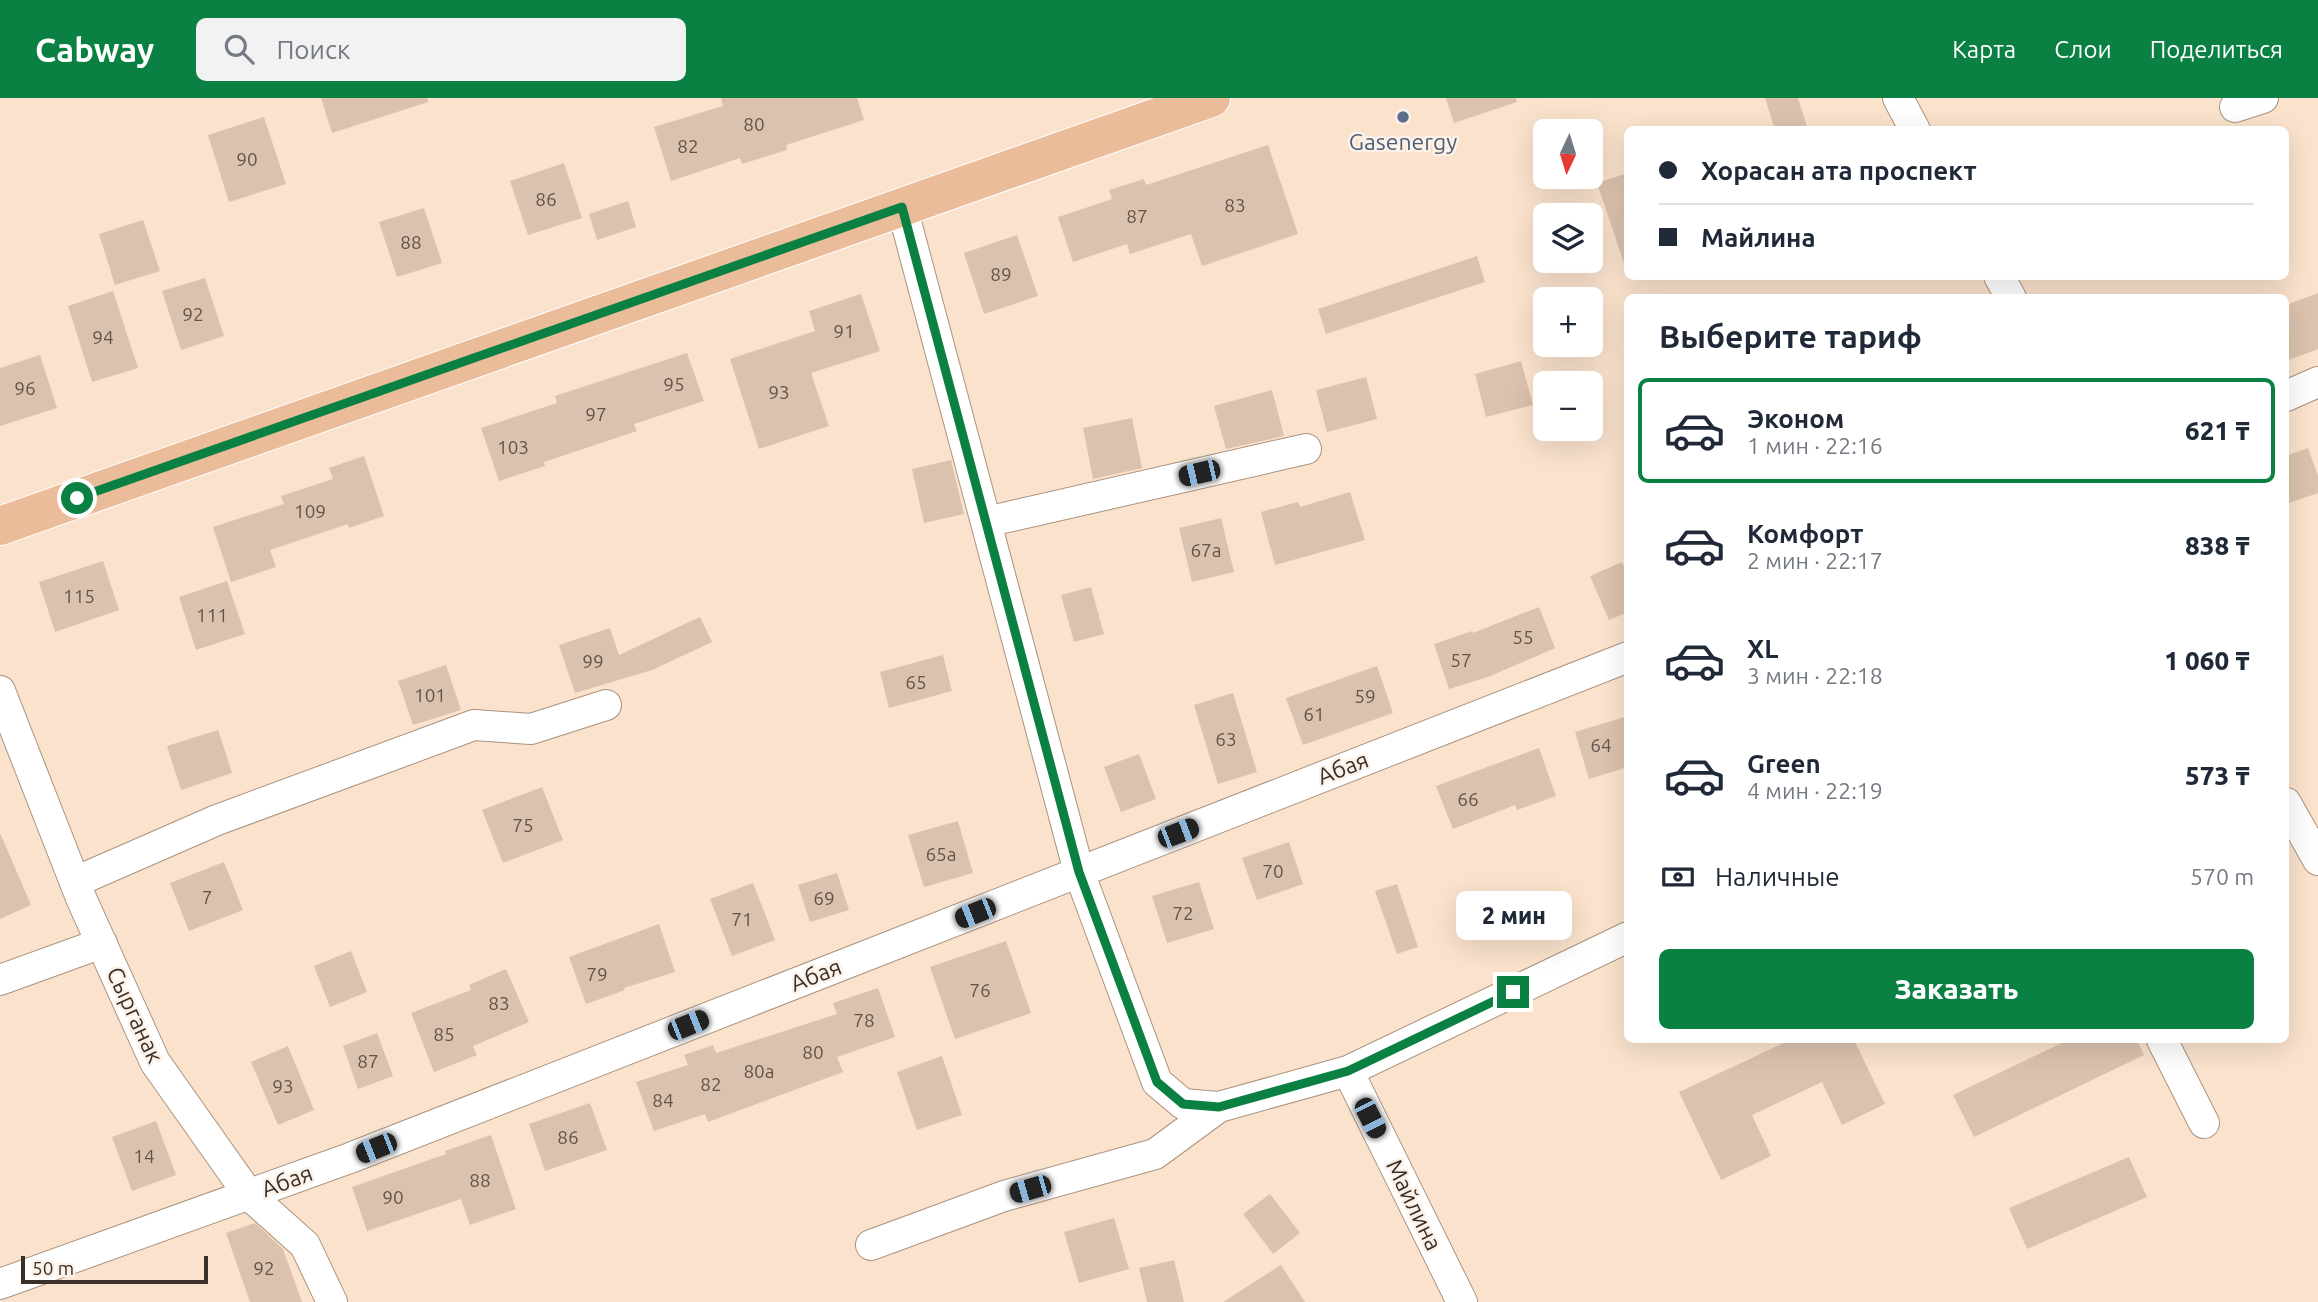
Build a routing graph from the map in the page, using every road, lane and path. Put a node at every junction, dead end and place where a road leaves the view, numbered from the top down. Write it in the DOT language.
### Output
graph roads {
  1 [pos="1211,98"];
  2 [pos="1898,98"];
  3 [pos="2263,98"];
  4 [pos="2235,107"];
  5 [pos="1913,126"];
  6 [pos="902,207"];
  7 [pos="2318,382"];
  8 [pos="2289,395"];
  9 [pos="1306,449"];
  10 [pos="986,522"];
  11 [pos="0,526"];
  12 [pos="1624,659"];
  13 [pos="0,691"];
  14 [pos="606,705"];
  15 [pos="2289,808"];
  16 [pos="2318,860"];
  17 [pos="1079,872"];
  18 [pos="75,882"];
  19 [pos="1624,939"];
  20 [pos="102,943"];
  21 [pos="0,979"];
  22 [pos="2164,1043"];
  23 [pos="1348,1071"];
  24 [pos="1219,1107"];
  25 [pos="2204,1123"];
  26 [pos="249,1195"];
  27 [pos="871,1245"];
  28 [pos="0,1284"];
  29 [pos="332,1302"];
  30 [pos="1462,1302"];
  1 -- 6 [label="main road"];
  2 -- 5 [label="street"];
  3 -- 4 [label="street"];
  6 -- 10 [label="street"];
  6 -- 11 [label="main road"];
  7 -- 8 [label="street"];
  9 -- 10 [label="street"];
  10 -- 17 [label="street"];
  12 -- 17 [label="street, Абая"];
  13 -- 18 [label="street, Сырганак"];
  14 -- 18 [label="street"];
  15 -- 16 [label="street"];
  17 -- 24 [label="street"];
  17 -- 26 [label="street, Абая"];
  18 -- 20 [label="street, Сырганак"];
  19 -- 23 [label="street"];
  20 -- 21 [label="street"];
  20 -- 26 [label="street, Сырганак"];
  22 -- 25 [label="street"];
  23 -- 24 [label="street"];
  23 -- 30 [label="street, Майлина"];
  24 -- 27 [label="street"];
  26 -- 28 [label="street, Абая"];
  26 -- 29 [label="street, Сырганак"];
}
